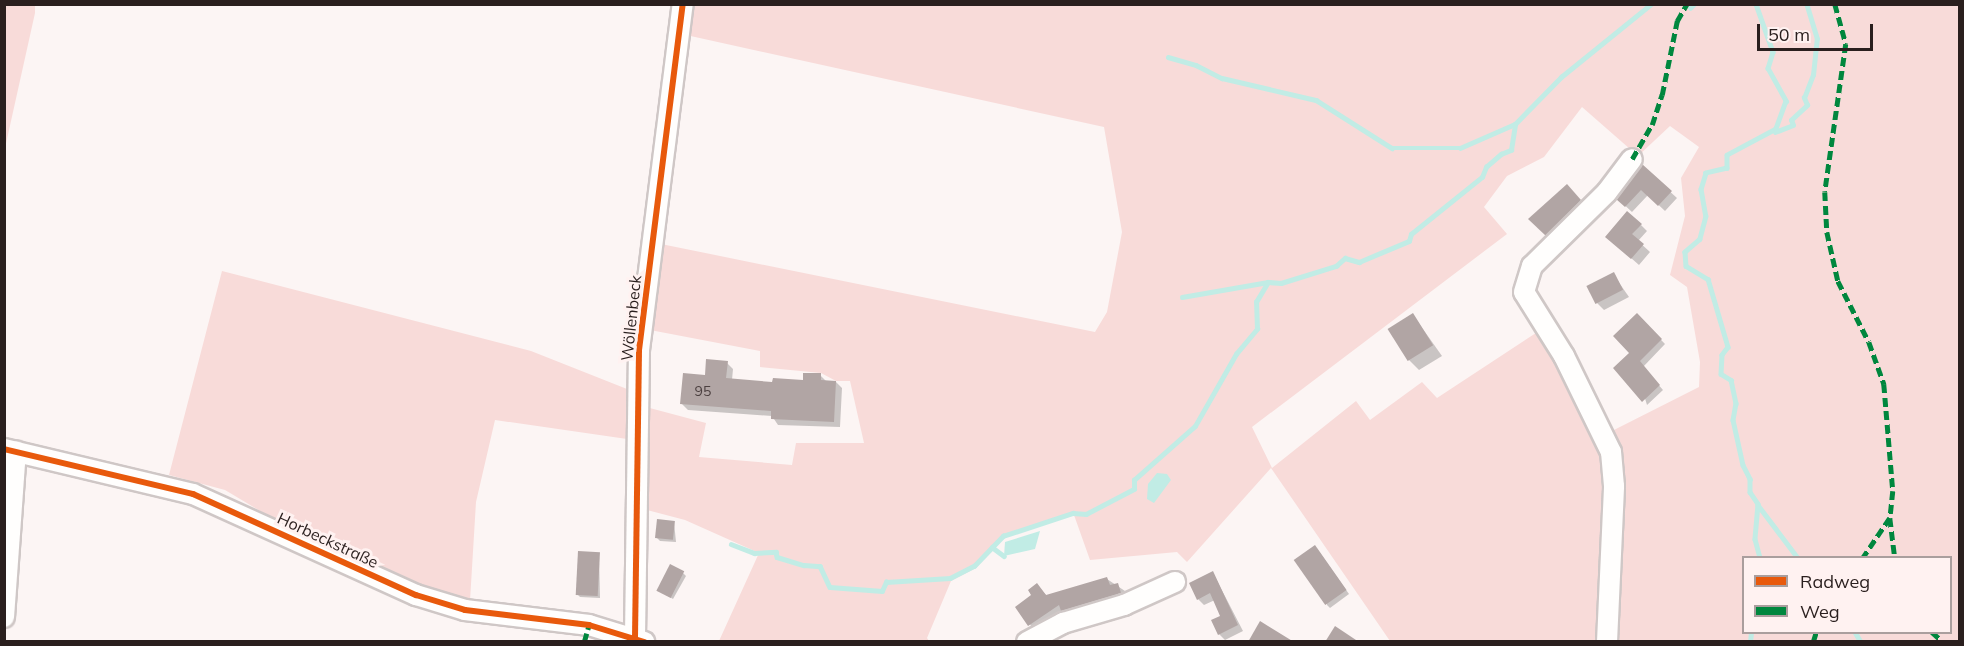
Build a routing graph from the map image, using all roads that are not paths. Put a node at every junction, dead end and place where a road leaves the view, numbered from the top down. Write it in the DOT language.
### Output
graph roads {
  1 [pos="683,4"];
  2 [pos="1632,159"];
  3 [pos="10,450"];
  4 [pos="1175,582"];
  5 [pos="4,617"];
  6 [pos="639,639"];
  7 [pos="1027,642"];
  8 [pos="1607,642"];
  1 -- 6 [label="street, Wöllenbeck"];
  2 -- 8 [label="street"];
  3 -- 5 [label="street"];
  3 -- 6 [label="street, Horbeckstraße"];
  4 -- 7 [label="street"];
}
